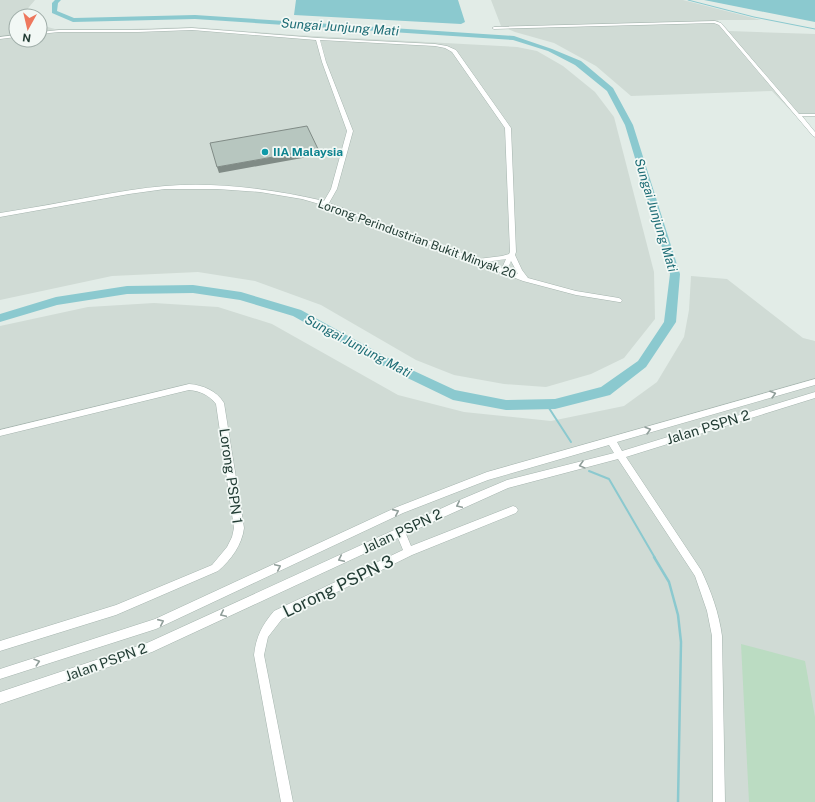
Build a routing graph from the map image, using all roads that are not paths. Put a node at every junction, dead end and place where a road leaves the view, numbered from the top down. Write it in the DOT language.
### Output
graph roads {
  1 [pos="494,28"];
  2 [pos="48,32"];
  3 [pos="305,38"];
  4 [pos="318,39"];
  5 [pos="333,40"];
  6 [pos="319,46"];
  7 [pos="798,115"];
  8 [pos="815,115"];
  9 [pos="815,135"];
  10 [pos="334,189"];
  11 [pos="309,199"];
  12 [pos="326,203"];
  13 [pos="342,209"];
  14 [pos="0,215"];
  15 [pos="512,255"];
  16 [pos="476,261"];
  17 [pos="503,271"];
  18 [pos="525,279"];
  19 [pos="619,300"];
  20 [pos="815,382"];
  21 [pos="815,394"];
  22 [pos="0,433"];
  23 [pos="611,441"];
  24 [pos="620,455"];
  25 [pos="513,510"];
  26 [pos="400,532"];
  27 [pos="409,552"];
  28 [pos="0,646"];
  29 [pos="0,674"];
  30 [pos="0,698"];
  31 [pos="287,802"];
  32 [pos="719,802"];
  1 -- 7 [label="street"];
  2 -- 3 [label="street"];
  3 -- 4 [label="street"];
  3 -- 6 [label="street"];
  4 -- 5 [label="street"];
  4 -- 6 [label="street"];
  5 -- 6 [label="street"];
  5 -- 15 [label="street"];
  6 -- 10 [label="street"];
  7 -- 8 [label="street"];
  7 -- 9 [label="street"];
  10 -- 11 [label="street"];
  10 -- 12 [label="street"];
  10 -- 13 [label="street"];
  11 -- 12 [label="street, Lorong Perindustrian Bukit Minyak 20"];
  11 -- 14 [label="street, Lorong Perindustrian Bukit Minyak 20"];
  12 -- 13 [label="street, Lorong Perindustrian Bukit Minyak 20"];
  13 -- 16 [label="street, Lorong Perindustrian Bukit Minyak 20"];
  15 -- 16 [label="street"];
  15 -- 17 [label="street"];
  15 -- 18 [label="street"];
  16 -- 17 [label="street, Lorong Perindustrian Bukit Minyak 20"];
  17 -- 18 [label="street, Lorong Perindustrian Bukit Minyak 20"];
  18 -- 19 [label="street, Lorong Perindustrian Bukit Minyak 20"];
  23 -- 20 [label="street, Jalan PSPN 2, one-way"];
  21 -- 24 [label="street, Jalan PSPN 2"];
  22 -- 28 [label="street, Lorong PSPN 1"];
  23 -- 24 [label="street"];
  29 -- 23 [label="street, Jalan PSPN 2, one-way"];
  24 -- 26 [label="street, Jalan PSPN 2, one-way"];
  24 -- 32 [label="street"];
  25 -- 27 [label="street, Lorong PSPN 3"];
  26 -- 27 [label="street"];
  26 -- 30 [label="street, Jalan PSPN 2, one-way"];
  27 -- 31 [label="street, Lorong PSPN 3"];
}
